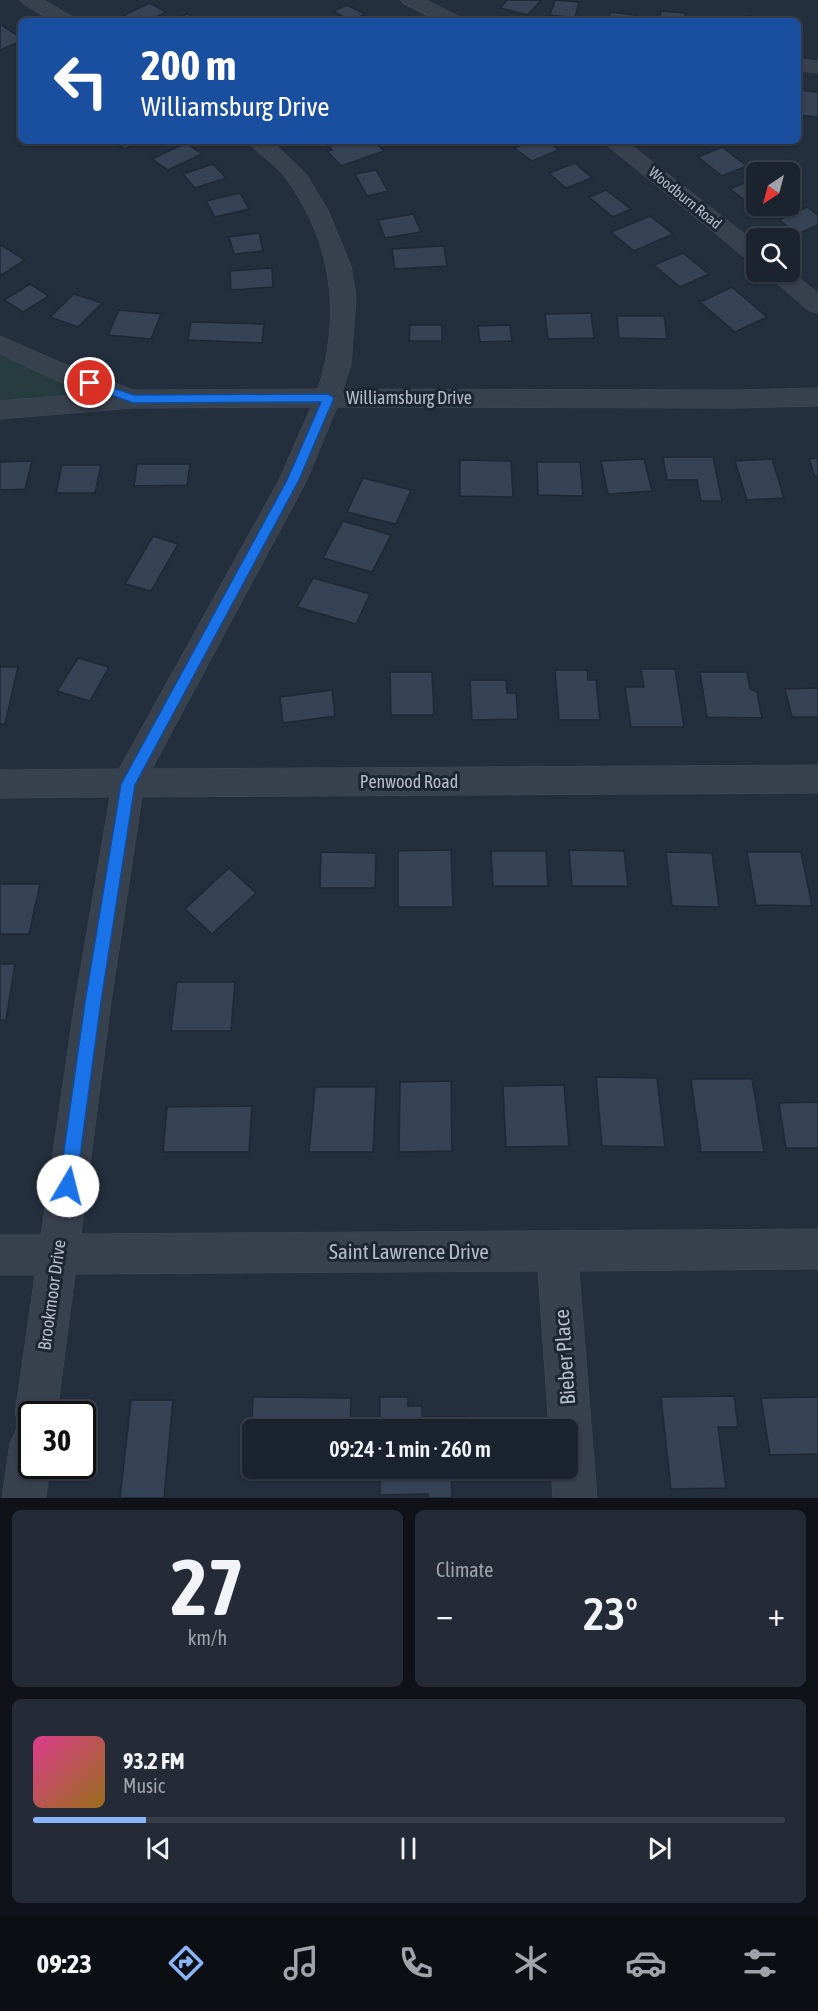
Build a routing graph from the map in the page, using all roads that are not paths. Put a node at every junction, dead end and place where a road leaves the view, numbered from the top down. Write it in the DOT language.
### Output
graph roads {
  1 [pos="30,0"];
  2 [pos="411,0"];
  3 [pos="61,18"];
  4 [pos="447,18"];
  5 [pos="801,65"];
  6 [pos="818,67"];
  7 [pos="262,144"];
  8 [pos="617,144"];
  9 [pos="746,247"];
  10 [pos="789,282"];
  11 [pos="818,305"];
  12 [pos="0,345"];
  13 [pos="818,397"];
  14 [pos="328,398"];
  15 [pos="133,399"];
  16 [pos="0,410"];
  17 [pos="818,779"];
  18 [pos="0,784"];
  19 [pos="128,784"];
  20 [pos="818,1249"];
  21 [pos="558,1251"];
  22 [pos="0,1255"];
  23 [pos="58,1255"];
  24 [pos="38,1401"];
  25 [pos="27,1479"];
  26 [pos="24,1498"];
  27 [pos="575,1498"];
  1 -- 3 [label="street"];
  2 -- 4 [label="street"];
  5 -- 6 [label="street"];
  7 -- 14 [label="street, Brookmoor Drive"];
  8 -- 9 [label="street, Woodburn Road"];
  10 -- 11 [label="street"];
  12 -- 15 [label="street"];
  13 -- 14 [label="street, Williamsburg Drive"];
  14 -- 15 [label="street, Williamsburg Drive"];
  14 -- 19 [label="street, Brookmoor Drive"];
  15 -- 16 [label="street, Williamsburg Drive"];
  17 -- 19 [label="street, Penwood Road"];
  18 -- 19 [label="street, Penwood Road"];
  19 -- 23 [label="street, Brookmoor Drive"];
  20 -- 21 [label="street, Saint Lawrence Drive"];
  21 -- 23 [label="street, Saint Lawrence Drive"];
  21 -- 27 [label="street, Bieber Place"];
  22 -- 23 [label="street, Saint Lawrence Drive"];
  23 -- 24 [label="street, Brookmoor Drive"];
  25 -- 26 [label="street"];
}
